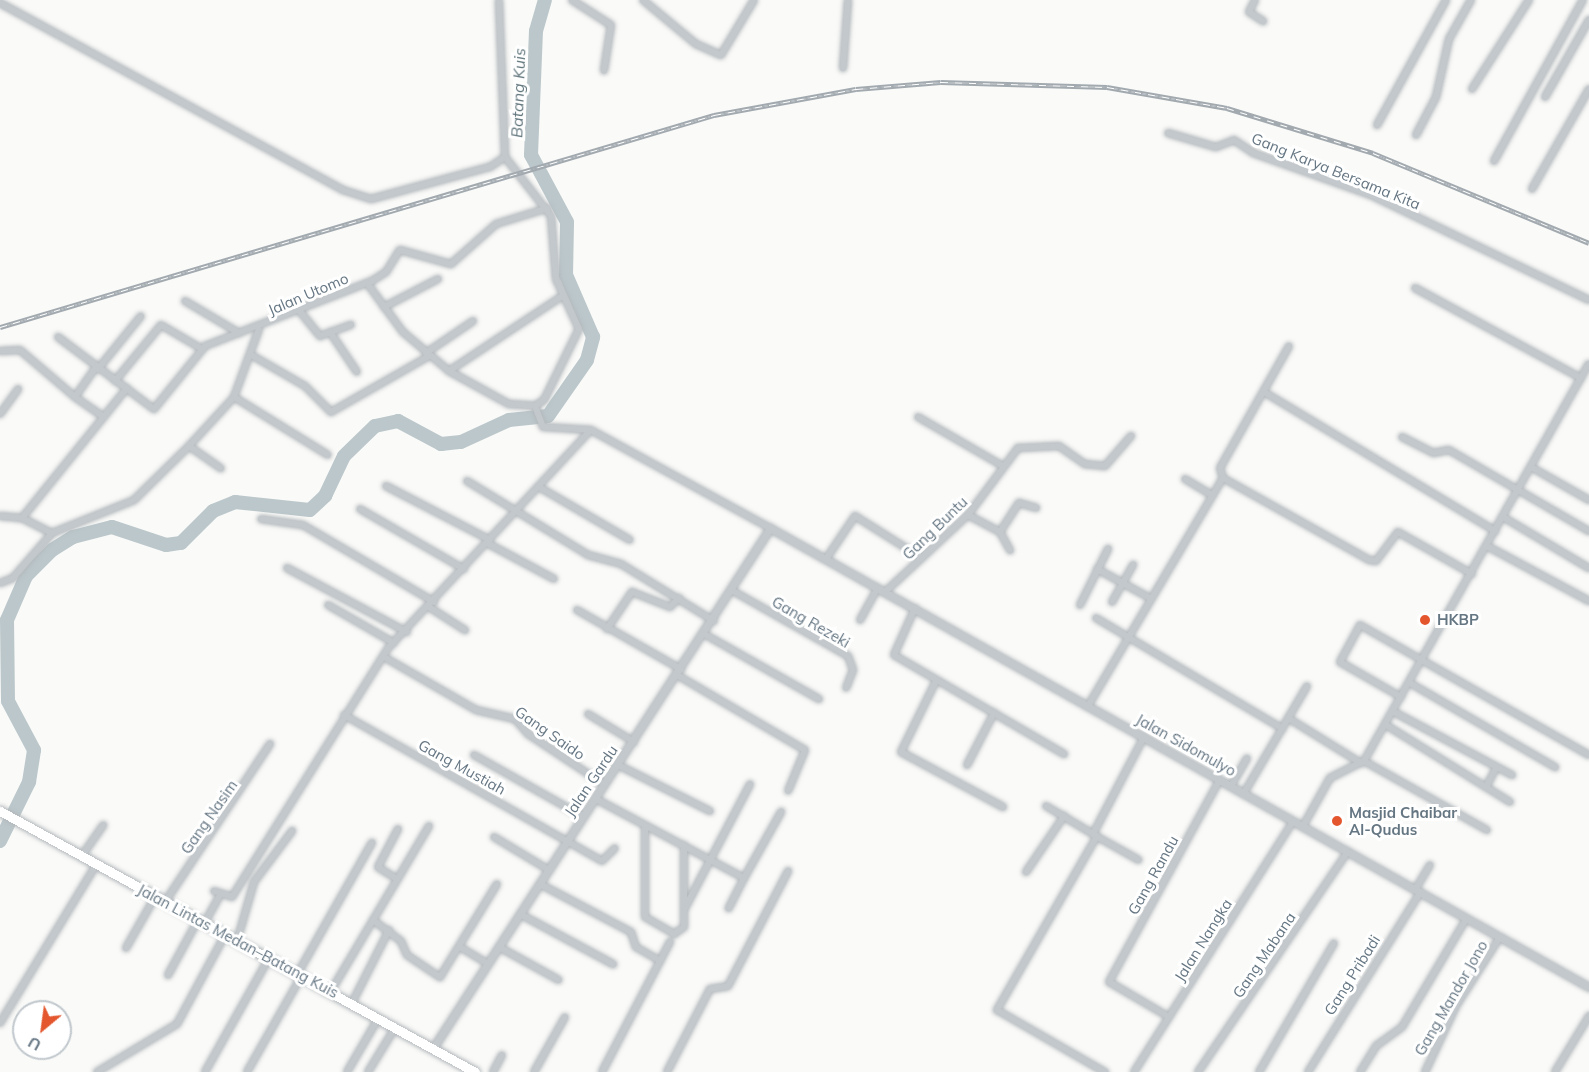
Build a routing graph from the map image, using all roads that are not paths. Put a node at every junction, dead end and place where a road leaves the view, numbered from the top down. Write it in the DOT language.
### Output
graph roads {
  1 [pos="499,0"];
  2 [pos="572,0"];
  3 [pos="643,0"];
  4 [pos="754,0"];
  5 [pos="848,0"];
  6 [pos="1255,0"];
  7 [pos="1446,0"];
  8 [pos="1471,0"];
  9 [pos="1529,0"];
  10 [pos="1583,0"];
  11 [pos="0,3"];
  12 [pos="1589,20"];
  13 [pos="1263,21"];
  14 [pos="843,68"];
  15 [pos="603,70"];
  16 [pos="1472,89"];
  17 [pos="1589,89"];
  18 [pos="1545,97"];
  19 [pos="1377,125"];
  20 [pos="1168,133"];
  21 [pos="1416,135"];
  22 [pos="505,157"];
  23 [pos="1494,161"];
  24 [pos="1532,189"];
  25 [pos="548,208"];
  26 [pos="438,279"];
  27 [pos="367,283"];
  28 [pos="1415,288"];
  29 [pos="561,297"];
  30 [pos="1589,300"];
  31 [pos="185,301"];
  32 [pos="384,307"];
  33 [pos="298,309"];
  34 [pos="141,316"];
  35 [pos="473,321"];
  36 [pos="351,325"];
  37 [pos="259,329"];
  38 [pos="330,332"];
  39 [pos="239,333"];
  40 [pos="58,337"];
  41 [pos="1289,346"];
  42 [pos="202,349"];
  43 [pos="0,351"];
  44 [pos="427,355"];
  45 [pos="253,356"];
  46 [pos="1589,364"];
  47 [pos="97,368"];
  48 [pos="448,371"];
  49 [pos="357,372"];
  50 [pos="1581,378"];
  51 [pos="115,381"];
  52 [pos="127,388"];
  53 [pos="18,389"];
  54 [pos="1264,392"];
  55 [pos="75,397"];
  56 [pos="234,397"];
  57 [pos="536,409"];
  58 [pos="0,414"];
  59 [pos="104,417"];
  60 [pos="918,417"];
  61 [pos="591,430"];
  62 [pos="1131,436"];
  63 [pos="1402,437"];
  64 [pos="189,446"];
  65 [pos="328,454"];
  66 [pos="1004,466"];
  67 [pos="1531,467"];
  68 [pos="221,468"];
  69 [pos="1223,478"];
  70 [pos="1185,479"];
  71 [pos="467,482"];
  72 [pos="386,486"];
  73 [pos="539,487"];
  74 [pos="1518,489"];
  75 [pos="1210,494"];
  76 [pos="1589,500"];
  77 [pos="1036,508"];
  78 [pos="360,509"];
  79 [pos="514,512"];
  80 [pos="968,515"];
  81 [pos="0,516"];
  82 [pos="1503,517"];
  83 [pos="22,518"];
  84 [pos="261,519"];
  85 [pos="770,528"];
  86 [pos="1495,531"];
  87 [pos="1589,531"];
  88 [pos="1000,532"];
  89 [pos="52,533"];
  90 [pos="630,540"];
  91 [pos="489,542"];
  92 [pos="1487,546"];
  93 [pos="1108,549"];
  94 [pos="1010,550"];
  95 [pos="922,558"];
  96 [pos="826,559"];
  97 [pos="1133,565"];
  98 [pos="287,568"];
  99 [pos="1589,568"];
  100 [pos="464,569"];
  101 [pos="1097,569"];
  102 [pos="1472,574"];
  103 [pos="554,579"];
  104 [pos="0,584"];
  105 [pos="1123,584"];
  106 [pos="878,588"];
  107 [pos="733,591"];
  108 [pos="885,592"];
  109 [pos="679,598"];
  110 [pos="1150,598"];
  111 [pos="1589,601"];
  112 [pos="1112,602"];
  113 [pos="328,605"];
  114 [pos="432,605"];
  115 [pos="1080,605"];
  116 [pos="915,608"];
  117 [pos="577,610"];
  118 [pos="1096,618"];
  119 [pos="860,620"];
  120 [pos="714,621"];
  121 [pos="607,629"];
  122 [pos="465,630"];
  123 [pos="406,632"];
  124 [pos="706,634"];
  125 [pos="1130,638"];
  126 [pos="394,643"];
  127 [pos="384,657"];
  128 [pos="1422,662"];
  129 [pos="679,672"];
  130 [pos="936,681"];
  131 [pos="1410,684"];
  132 [pos="1308,686"];
  133 [pos="846,688"];
  134 [pos="1401,697"];
  135 [pos="819,699"];
  136 [pos="1088,706"];
  137 [pos="1394,711"];
  138 [pos="994,713"];
  139 [pos="588,714"];
  140 [pos="344,715"];
  141 [pos="1288,718"];
  142 [pos="1386,725"];
  143 [pos="1282,729"];
  144 [pos="1144,737"];
  145 [pos="634,742"];
  146 [pos="270,744"];
  147 [pos="1064,754"];
  148 [pos="474,755"];
  149 [pos="1589,755"];
  150 [pos="1247,758"];
  151 [pos="1363,762"];
  152 [pos="618,765"];
  153 [pos="967,765"];
  154 [pos="1555,767"];
  155 [pos="1496,768"];
  156 [pos="1512,775"];
  157 [pos="1220,779"];
  158 [pos="750,784"];
  159 [pos="605,785"];
  160 [pos="1231,786"];
  161 [pos="1486,787"];
  162 [pos="788,791"];
  163 [pos="1244,793"];
  164 [pos="596,799"];
  165 [pos="1510,802"];
  166 [pos="1046,806"];
  167 [pos="1003,807"];
  168 [pos="710,811"];
  169 [pos="781,812"];
  170 [pos="3,813"];
  171 [pos="1064,816"];
  172 [pos="584,817"];
  173 [pos="1293,821"];
  174 [pos="103,825"];
  175 [pos="429,826"];
  176 [pos="645,826"];
  177 [pos="1303,826"];
  178 [pos="398,829"];
  179 [pos="1487,830"];
  180 [pos="292,831"];
  181 [pos="1095,835"];
  182 [pos="494,837"];
  183 [pos="567,842"];
  184 [pos="372,843"];
  185 [pos="684,845"];
  186 [pos="615,848"];
  187 [pos="1348,851"];
  188 [pos="81,857"];
  189 [pos="712,860"];
  190 [pos="1139,860"];
  191 [pos="96,865"];
  192 [pos="1430,865"];
  193 [pos="549,870"];
  194 [pos="788,871"];
  195 [pos="1026,872"];
  196 [pos="744,878"];
  197 [pos="397,879"];
  198 [pos="497,884"];
  199 [pos="540,884"];
  200 [pos="1418,891"];
  201 [pos="155,897"];
  202 [pos="165,902"];
  203 [pos="729,908"];
  204 [pos="685,909"];
  205 [pos="520,914"];
  206 [pos="1466,919"];
  207 [pos="373,920"];
  208 [pos="201,922"];
  209 [pos="389,930"];
  210 [pos="225,935"];
  211 [pos="1500,937"];
  212 [pos="237,941"];
  213 [pos="670,942"];
  214 [pos="1334,943"];
  215 [pos="460,947"];
  216 [pos="499,947"];
  217 [pos="126,948"];
  218 [pos="269,958"];
  219 [pos="660,961"];
  220 [pos="488,964"];
  221 [pos="613,964"];
  222 [pos="300,974"];
  223 [pos="168,975"];
  224 [pos="559,980"];
  225 [pos="1589,987"];
  226 [pos="331,991"];
  227 [pos="352,1003"];
  228 [pos="1589,1016"];
  229 [pos="565,1017"];
  230 [pos="1169,1017"];
  231 [pos="378,1018"];
  232 [pos="0,1023"];
  233 [pos="394,1028"];
  234 [pos="433,1048"];
  235 [pos="502,1055"];
  236 [pos="97,1072"];
  237 [pos="205,1072"];
  238 [pos="247,1072"];
  239 [pos="347,1072"];
  240 [pos="368,1072"];
  241 [pos="475,1072"];
  242 [pos="493,1072"];
  243 [pos="534,1072"];
  244 [pos="602,1072"];
  245 [pos="667,1072"];
  246 [pos="1105,1072"];
  247 [pos="1134,1072"];
  248 [pos="1198,1072"];
  249 [pos="1259,1072"];
  250 [pos="1308,1072"];
  251 [pos="1360,1072"];
  252 [pos="1425,1072"];
  253 [pos="1555,1072"];
  1 -- 22 [label="street"];
  2 -- 15 [label="street"];
  3 -- 4 [label="street"];
  5 -- 14 [label="street"];
  6 -- 13 [label="street"];
  7 -- 19 [label="street"];
  8 -- 21 [label="street"];
  9 -- 16 [label="street"];
  10 -- 23 [label="street"];
  11 -- 22 [label="street"];
  12 -- 18 [label="street"];
  17 -- 24 [label="street"];
  20 -- 30 [label="street, Gang Karya Bersama Kita"];
  22 -- 25 [label="street"];
  25 -- 27 [label="street"];
  25 -- 29 [label="street"];
  26 -- 32 [label="street"];
  27 -- 32 [label="street, Jalan Utomo"];
  27 -- 33 [label="street, Jalan Utomo"];
  28 -- 50 [label="street"];
  29 -- 48 [label="street"];
  29 -- 57 [label="street"];
  31 -- 39 [label="street"];
  32 -- 44 [label="street, Jalan Utomo"];
  33 -- 37 [label="street, Jalan Utomo"];
  33 -- 38 [label="street"];
  34 -- 47 [label="street"];
  35 -- 44 [label="street"];
  36 -- 38 [label="street"];
  37 -- 39 [label="street"];
  37 -- 45 [label="street, Jalan Utomo"];
  38 -- 49 [label="street"];
  39 -- 42 [label="street"];
  40 -- 47 [label="street"];
  41 -- 54 [label="street"];
  42 -- 51 [label="street"];
  42 -- 52 [label="street"];
  43 -- 55 [label="street"];
  44 -- 45 [label="street"];
  44 -- 48 [label="street, Jalan Utomo"];
  45 -- 56 [label="street, Jalan Utomo"];
  46 -- 50 [label="street"];
  47 -- 51 [label="street"];
  47 -- 55 [label="street"];
  48 -- 57 [label="street, Jalan Utomo"];
  50 -- 67 [label="street"];
  51 -- 52 [label="street"];
  52 -- 59 [label="street"];
  53 -- 58 [label="street"];
  54 -- 69 [label="street"];
  54 -- 86 [label="street"];
  55 -- 59 [label="street"];
  56 -- 64 [label="street, Jalan Utomo"];
  56 -- 65 [label="street"];
  57 -- 61 [label="street"];
  59 -- 83 [label="street"];
  60 -- 66 [label="street"];
  61 -- 73 [label="street"];
  61 -- 85 [label="street"];
  62 -- 66 [label="street, Gang Buntu"];
  63 -- 74 [label="street"];
  64 -- 68 [label="street"];
  64 -- 89 [label="street, Jalan Utomo"];
  66 -- 80 [label="street, Gang Buntu"];
  67 -- 74 [label="street"];
  67 -- 76 [label="street"];
  69 -- 75 [label="street"];
  69 -- 102 [label="street"];
  70 -- 75 [label="street"];
  71 -- 79 [label="street"];
  72 -- 91 [label="street"];
  73 -- 79 [label="street"];
  73 -- 90 [label="street"];
  74 -- 82 [label="street"];
  74 -- 87 [label="street"];
  75 -- 110 [label="street"];
  77 -- 88 [label="street"];
  78 -- 100 [label="street"];
  79 -- 91 [label="street"];
  79 -- 109 [label="street"];
  80 -- 88 [label="street"];
  80 -- 95 [label="street, Gang Buntu"];
  81 -- 83 [label="street"];
  82 -- 86 [label="street"];
  82 -- 99 [label="street"];
  83 -- 89 [label="street"];
  84 -- 114 [label="street"];
  85 -- 96 [label="street, Jalan Sidomulyo"];
  85 -- 107 [label="street, Jalan Gardu"];
  86 -- 92 [label="street"];
  88 -- 94 [label="street"];
  89 -- 104 [label="street"];
  91 -- 100 [label="street"];
  91 -- 103 [label="street"];
  92 -- 102 [label="street"];
  92 -- 111 [label="street"];
  93 -- 101 [label="street"];
  95 -- 96 [label="street"];
  95 -- 108 [label="street, Gang Buntu"];
  96 -- 106 [label="street, Jalan Sidomulyo"];
  97 -- 105 [label="street"];
  98 -- 123 [label="street"];
  100 -- 114 [label="street"];
  101 -- 105 [label="street"];
  101 -- 115 [label="street"];
  102 -- 128 [label="street"];
  105 -- 110 [label="street"];
  105 -- 112 [label="street"];
  106 -- 108 [label="street, Jalan Sidomulyo"];
  106 -- 119 [label="street"];
  107 -- 120 [label="street, Jalan Gardu"];
  107 -- 133 [label="street, Gang Rezeki"];
  108 -- 116 [label="street, Jalan Sidomulyo"];
  109 -- 120 [label="street"];
  109 -- 121 [label="street"];
  110 -- 125 [label="street"];
  113 -- 126 [label="street"];
  114 -- 122 [label="street"];
  114 -- 123 [label="street"];
  116 -- 130 [label="street"];
  116 -- 136 [label="street, Jalan Sidomulyo"];
  117 -- 121 [label="street"];
  118 -- 125 [label="street"];
  120 -- 124 [label="street, Jalan Gardu"];
  121 -- 129 [label="street"];
  123 -- 126 [label="street"];
  124 -- 129 [label="street, Jalan Gardu"];
  124 -- 135 [label="street"];
  125 -- 136 [label="street"];
  125 -- 143 [label="street"];
  126 -- 127 [label="street"];
  127 -- 140 [label="street"];
  127 -- 159 [label="street, Gang Saido"];
  128 -- 131 [label="street"];
  128 -- 134 [label="street"];
  128 -- 149 [label="street"];
  129 -- 145 [label="street, Jalan Gardu"];
  129 -- 162 [label="street"];
  130 -- 138 [label="street"];
  130 -- 167 [label="street"];
  131 -- 134 [label="street"];
  131 -- 154 [label="street"];
  132 -- 141 [label="street"];
  134 -- 137 [label="street"];
  136 -- 144 [label="street, Jalan Sidomulyo"];
  137 -- 142 [label="street"];
  137 -- 155 [label="street"];
  138 -- 147 [label="street"];
  138 -- 153 [label="street"];
  139 -- 145 [label="street"];
  140 -- 183 [label="street, Gang Mustiah"];
  140 -- 208 [label="street"];
  141 -- 143 [label="street"];
  141 -- 151 [label="street"];
  142 -- 151 [label="street"];
  142 -- 161 [label="street"];
  143 -- 163 [label="street"];
  144 -- 157 [label="street, Jalan Sidomulyo"];
  144 -- 181 [label="street"];
  145 -- 152 [label="street, Jalan Gardu"];
  146 -- 202 [label="street, Gang Nasim"];
  148 -- 172 [label="street"];
  150 -- 160 [label="street"];
  151 -- 177 [label="street"];
  151 -- 179 [label="street"];
  152 -- 159 [label="street, Jalan Gardu"];
  152 -- 168 [label="street"];
  155 -- 156 [label="street"];
  155 -- 161 [label="street"];
  157 -- 160 [label="street, Jalan Sidomulyo"];
  157 -- 230 [label="street, Gang Randu"];
  158 -- 189 [label="street"];
  159 -- 164 [label="street, Jalan Gardu"];
  160 -- 163 [label="street, Jalan Sidomulyo"];
  161 -- 165 [label="street"];
  163 -- 173 [label="street, Jalan Sidomulyo"];
  164 -- 172 [label="street, Jalan Gardu"];
  164 -- 176 [label="street"];
  166 -- 171 [label="street"];
  169 -- 196 [label="street"];
  170 -- 188 [label="highway, Jalan Lintas Medan–Batang Kuis"];
  171 -- 181 [label="street"];
  171 -- 195 [label="street"];
  172 -- 183 [label="street, Jalan Gardu"];
  173 -- 177 [label="street, Jalan Sidomulyo"];
  173 -- 230 [label="street, Jalan Nangka"];
  174 -- 188 [label="street"];
  175 -- 197 [label="street"];
  176 -- 185 [label="street"];
  176 -- 204 [label="street"];
  177 -- 187 [label="street, Jalan Sidomulyo"];
  178 -- 197 [label="street"];
  180 -- 212 [label="street"];
  181 -- 190 [label="street"];
  181 -- 246 [label="street"];
  182 -- 193 [label="street"];
  183 -- 186 [label="street, Gang Mustiah"];
  183 -- 193 [label="street, Jalan Gardu"];
  184 -- 222 [label="street"];
  185 -- 189 [label="street"];
  185 -- 204 [label="street"];
  187 -- 200 [label="street, Jalan Sidomulyo"];
  187 -- 248 [label="street, Gang Mabana"];
  188 -- 191 [label="highway, Jalan Lintas Medan–Batang Kuis"];
  189 -- 196 [label="street"];
  189 -- 204 [label="street"];
  191 -- 201 [label="highway, Jalan Lintas Medan–Batang Kuis"];
  191 -- 232 [label="street"];
  192 -- 200 [label="street, Gang Pribadi"];
  193 -- 199 [label="street, Jalan Gardu"];
  194 -- 245 [label="street"];
  196 -- 203 [label="street"];
  197 -- 207 [label="street"];
  198 -- 215 [label="street"];
  199 -- 205 [label="street, Jalan Gardu"];
  199 -- 219 [label="street"];
  200 -- 206 [label="street, Jalan Sidomulyo"];
  200 -- 250 [label="street, Gang Pribadi"];
  201 -- 202 [label="highway, Jalan Lintas Medan–Batang Kuis"];
  201 -- 217 [label="street"];
  202 -- 208 [label="highway, Jalan Lintas Medan–Batang Kuis"];
  205 -- 216 [label="street, Jalan Gardu"];
  205 -- 221 [label="street"];
  206 -- 211 [label="street, Jalan Sidomulyo"];
  206 -- 251 [label="street"];
  207 -- 209 [label="street"];
  207 -- 226 [label="street"];
  208 -- 210 [label="highway, Jalan Lintas Medan–Batang Kuis"];
  208 -- 223 [label="street"];
  209 -- 215 [label="street"];
  209 -- 227 [label="street"];
  210 -- 212 [label="highway, Jalan Lintas Medan–Batang Kuis"];
  210 -- 236 [label="street"];
  211 -- 225 [label="street, Jalan Sidomulyo"];
  211 -- 252 [label="street, Gang Mandor Jono"];
  212 -- 218 [label="highway, Jalan Lintas Medan–Batang Kuis"];
  213 -- 219 [label="street"];
  214 -- 249 [label="street"];
  215 -- 220 [label="street"];
  216 -- 220 [label="street, Jalan Gardu"];
  216 -- 224 [label="street"];
  218 -- 222 [label="highway, Jalan Lintas Medan–Batang Kuis"];
  218 -- 237 [label="street"];
  219 -- 244 [label="street"];
  220 -- 234 [label="street, Jalan Gardu"];
  222 -- 226 [label="highway, Jalan Lintas Medan–Batang Kuis"];
  222 -- 238 [label="street"];
  226 -- 227 [label="highway, Jalan Lintas Medan–Batang Kuis"];
  227 -- 231 [label="highway, Jalan Lintas Medan–Batang Kuis"];
  228 -- 253 [label="street"];
  229 -- 243 [label="street"];
  230 -- 247 [label="street, Jalan Nangka"];
  231 -- 233 [label="highway, Jalan Lintas Medan–Batang Kuis"];
  231 -- 239 [label="street"];
  233 -- 234 [label="highway, Jalan Lintas Medan–Batang Kuis"];
  233 -- 240 [label="street"];
  234 -- 241 [label="highway, Jalan Lintas Medan–Batang Kuis"];
  235 -- 242 [label="street"];
}
